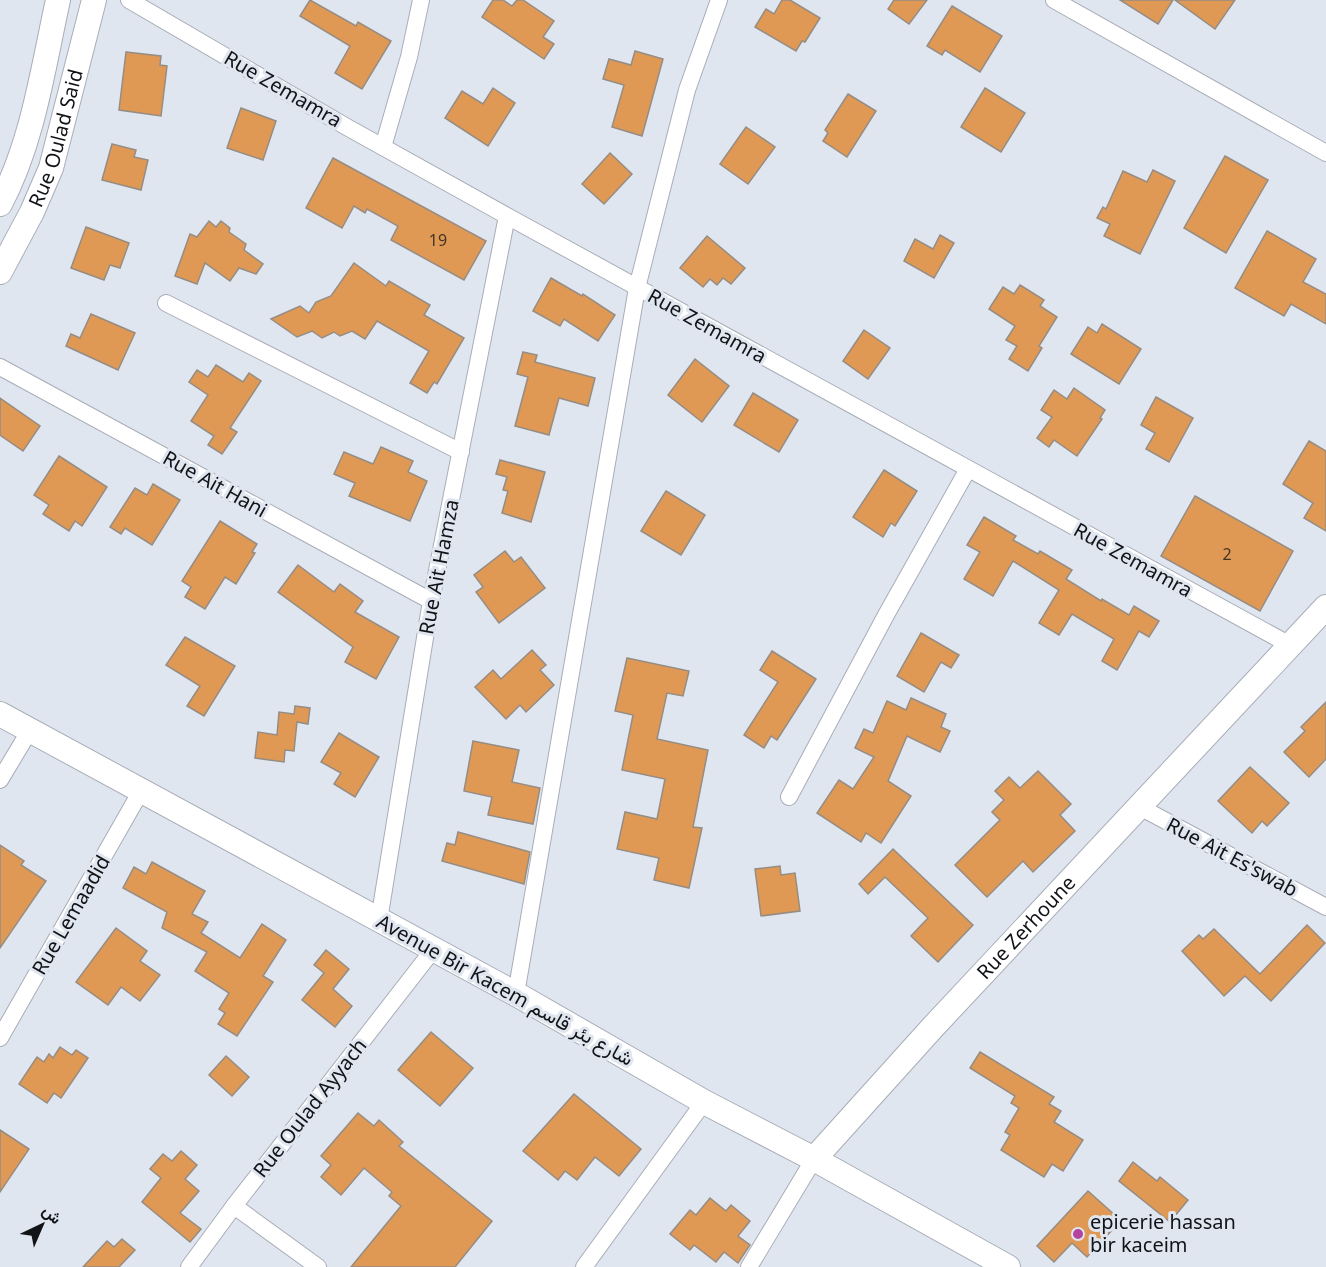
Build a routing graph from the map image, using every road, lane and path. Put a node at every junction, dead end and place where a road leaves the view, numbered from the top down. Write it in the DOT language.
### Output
graph roads {
  1 [pos="58,0"];
  2 [pos="94,0"];
  3 [pos="129,0"];
  4 [pos="421,0"];
  5 [pos="719,0"];
  6 [pos="1054,0"];
  7 [pos="384,147"];
  8 [pos="1326,153"];
  9 [pos="0,204"];
  10 [pos="507,216"];
  11 [pos="0,272"];
  12 [pos="638,288"];
  13 [pos="166,303"];
  14 [pos="0,367"];
  15 [pos="461,452"];
  16 [pos="968,469"];
  17 [pos="431,601"];
  18 [pos="1326,607"];
  19 [pos="1290,645"];
  20 [pos="0,714"];
  21 [pos="30,730"];
  22 [pos="0,780"];
  23 [pos="141,791"];
  24 [pos="789,797"];
  25 [pos="1138,806"];
  26 [pos="1326,907"];
  27 [pos="379,920"];
  28 [pos="433,950"];
  29 [pos="516,994"];
  30 [pos="0,1038"];
  31 [pos="704,1102"];
  32 [pos="814,1159"];
  33 [pos="234,1206"];
  34 [pos="189,1267"];
  35 [pos="318,1267"];
  36 [pos="584,1267"];
  37 [pos="749,1267"];
  38 [pos="1008,1267"];
  1 -- 9 [label="street, Rue Oulad Said"];
  2 -- 11 [label="street, Rue Oulad Said"];
  3 -- 7 [label="street, Rue Zemamra"];
  4 -- 7 [label="street"];
  5 -- 12 [label="street"];
  6 -- 8 [label="street"];
  7 -- 10 [label="street, Rue Zemamra"];
  10 -- 12 [label="street, Rue Zemamra"];
  10 -- 15 [label="street, Rue Ait Hamza"];
  12 -- 16 [label="street, Rue Zemamra"];
  12 -- 29 [label="street"];
  13 -- 15 [label="street"];
  14 -- 17 [label="street, Rue Ait Hani"];
  15 -- 17 [label="street, Rue Ait Hamza"];
  16 -- 19 [label="street, Rue Zemamra"];
  16 -- 24 [label="street"];
  17 -- 27 [label="street, Rue Ait Hamza"];
  18 -- 19 [label="street, Rue Zerhoune"];
  19 -- 25 [label="street, Rue Zerhoune"];
  20 -- 21 [label="street, Avenue Bir Kacem شارع بئر قاسم"];
  21 -- 22 [label="street"];
  21 -- 23 [label="street, Avenue Bir Kacem شارع بئر قاسم"];
  23 -- 27 [label="street, Avenue Bir Kacem شارع بئر قاسم"];
  23 -- 30 [label="street, Rue Lemaadid"];
  25 -- 26 [label="street, Rue Ait Es'swab"];
  25 -- 32 [label="street, Rue Zerhoune"];
  27 -- 28 [label="street, Avenue Bir Kacem شارع بئر قاسم"];
  28 -- 29 [label="street, Avenue Bir Kacem شارع بئر قاسم"];
  28 -- 33 [label="street, Rue Oulad Ayyach"];
  29 -- 31 [label="street, Avenue Bir Kacem شارع بئر قاسم"];
  31 -- 32 [label="street, Avenue Bir Kacem شارع بئر قاسم"];
  31 -- 36 [label="street"];
  32 -- 37 [label="street, Rue Zerhoune"];
  32 -- 38 [label="street, Avenue Bir Kacem شارع بئر قاسم"];
  33 -- 34 [label="street, Rue Oulad Ayyach"];
  33 -- 35 [label="street"];
}
